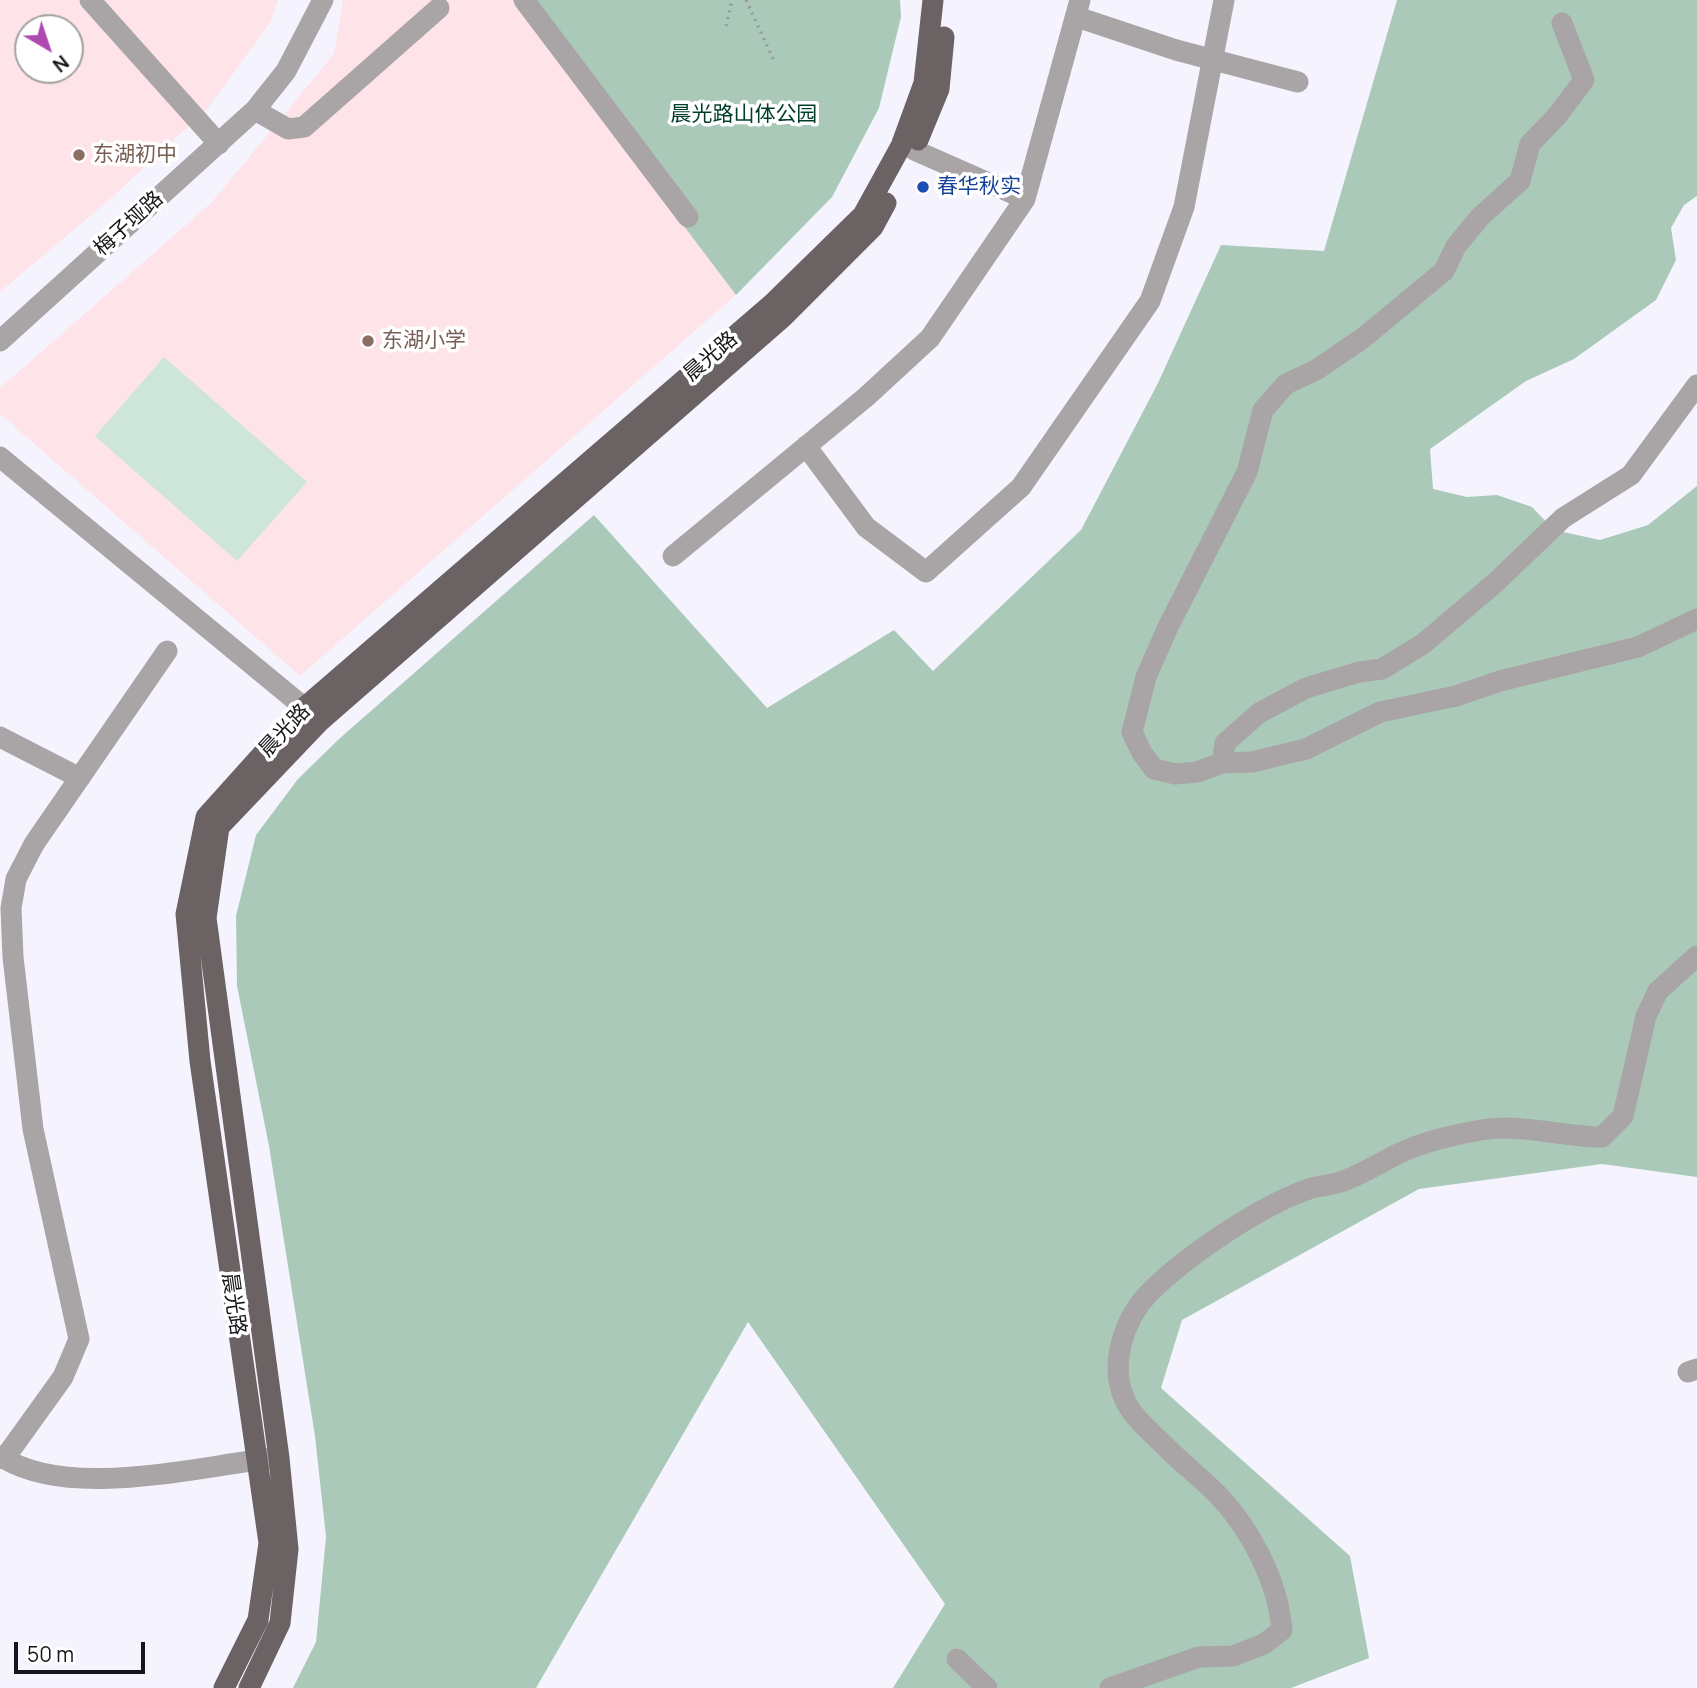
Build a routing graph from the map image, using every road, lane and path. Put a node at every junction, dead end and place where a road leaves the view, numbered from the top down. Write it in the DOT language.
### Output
graph roads {
  1 [pos="90,0"];
  2 [pos="323,0"];
  3 [pos="524,0"];
  4 [pos="732,0"];
  5 [pos="746,0"];
  6 [pos="933,0"];
  7 [pos="947,0"];
  8 [pos="1224,0"];
  9 [pos="439,8"];
  10 [pos="1078,9"];
  11 [pos="1562,23"];
  12 [pos="726,26"];
  13 [pos="1213,60"];
  14 [pos="775,63"];
  15 [pos="1298,82"];
  16 [pos="255,110"];
  17 [pos="219,144"];
  18 [pos="914,150"];
  19 [pos="1025,199"];
  20 [pos="688,217"];
  21 [pos="0,341"];
  22 [pos="1697,385"];
  23 [pos="806,446"];
  24 [pos="0,457"];
  25 [pos="673,556"];
  26 [pos="1697,619"];
  27 [pos="167,651"];
  28 [pos="312,714"];
  29 [pos="0,737"];
  30 [pos="1222,763"];
  31 [pos="80,778"];
  32 [pos="1697,956"];
  33 [pos="2,1457"];
  34 [pos="279,1458"];
  35 [pos="255,1460"];
  36 [pos="957,1659"];
  37 [pos="224,1688"];
  38 [pos="249,1688"];
  39 [pos="987,1688"];
  40 [pos="1110,1688"];
  1 -- 17 [label="street"];
  2 -- 16 [label="street, 梅子垭路"];
  3 -- 20 [label="street"];
  4 -- 12 [label="path"];
  5 -- 14 [label="path"];
  6 -- 28 [label="main road, 晨光路"];
  7 -- 18 [label="main road, 晨光路"];
  8 -- 13 [label="street"];
  9 -- 16 [label="street"];
  10 -- 13 [label="street"];
  10 -- 19 [label="street"];
  11 -- 30 [label="street"];
  13 -- 15 [label="street"];
  13 -- 23 [label="street"];
  16 -- 17 [label="street, 梅子垭路"];
  17 -- 21 [label="street, 梅子垭路"];
  18 -- 19 [label="street"];
  18 -- 28 [label="main road, 晨光路"];
  19 -- 23 [label="street"];
  22 -- 30 [label="street"];
  23 -- 25 [label="street"];
  24 -- 28 [label="street"];
  26 -- 30 [label="street"];
  27 -- 31 [label="street"];
  28 -- 34 [label="main road, 晨光路"];
  28 -- 35 [label="main road, 晨光路"];
  29 -- 31 [label="street"];
  31 -- 33 [label="street"];
  32 -- 40 [label="street"];
  33 -- 35 [label="street"];
  34 -- 35 [label="street"];
  34 -- 38 [label="main road, 晨光路"];
  35 -- 37 [label="main road, 晨光路"];
  36 -- 39 [label="street"];
}
